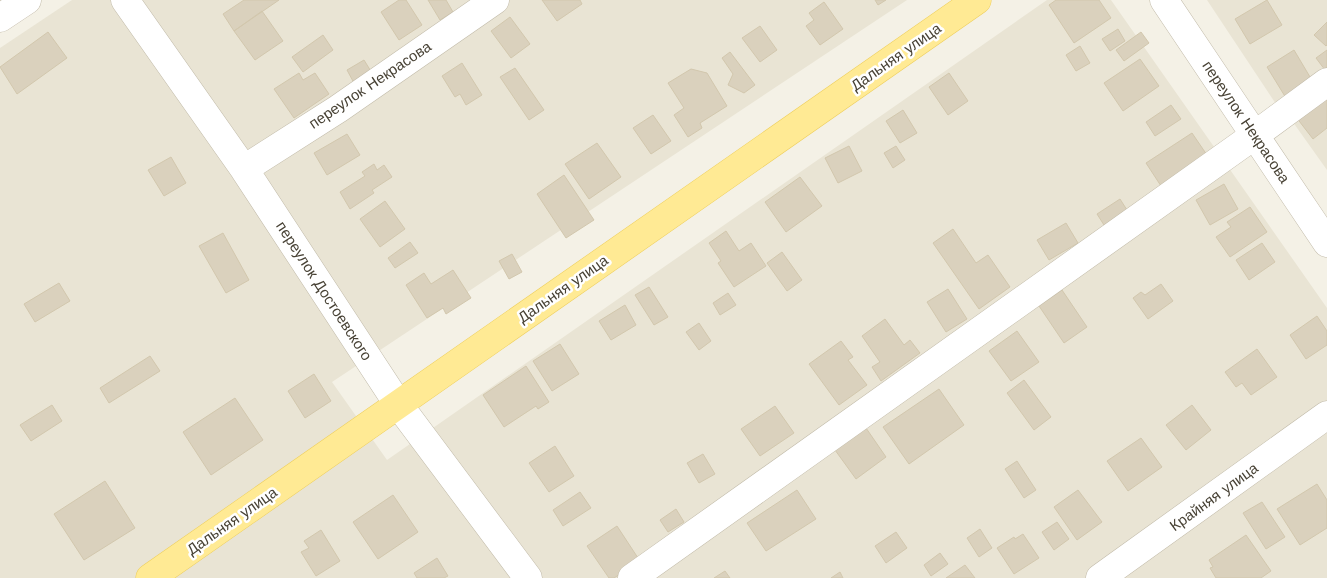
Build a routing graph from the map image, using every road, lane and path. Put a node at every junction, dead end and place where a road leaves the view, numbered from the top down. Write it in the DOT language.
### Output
graph roads {
  1 [pos="27,0"];
  2 [pos="125,0"];
  3 [pos="496,0"];
  4 [pos="977,0"];
  5 [pos="1164,0"];
  6 [pos="0,18"];
  7 [pos="1327,82"];
  8 [pos="1255,135"];
  9 [pos="244,169"];
  10 [pos="1327,243"];
  11 [pos="398,404"];
  12 [pos="1327,415"];
  13 [pos="150,578"];
  14 [pos="528,578"];
  15 [pos="632,578"];
  16 [pos="1100,578"];
  1 -- 6 [label="street"];
  2 -- 9 [label="street, переулок Достоевского"];
  3 -- 9 [label="street, переулок Некрасова"];
  4 -- 11 [label="main road, Дальняя улица"];
  5 -- 8 [label="street, переулок Некрасова"];
  7 -- 8 [label="street"];
  8 -- 10 [label="street, переулок Некрасова"];
  8 -- 15 [label="street"];
  9 -- 11 [label="street, переулок Достоевского"];
  11 -- 13 [label="main road, Дальняя улица"];
  11 -- 14 [label="street, переулок Достоевского"];
  12 -- 16 [label="street, Крайняя улица"];
}
